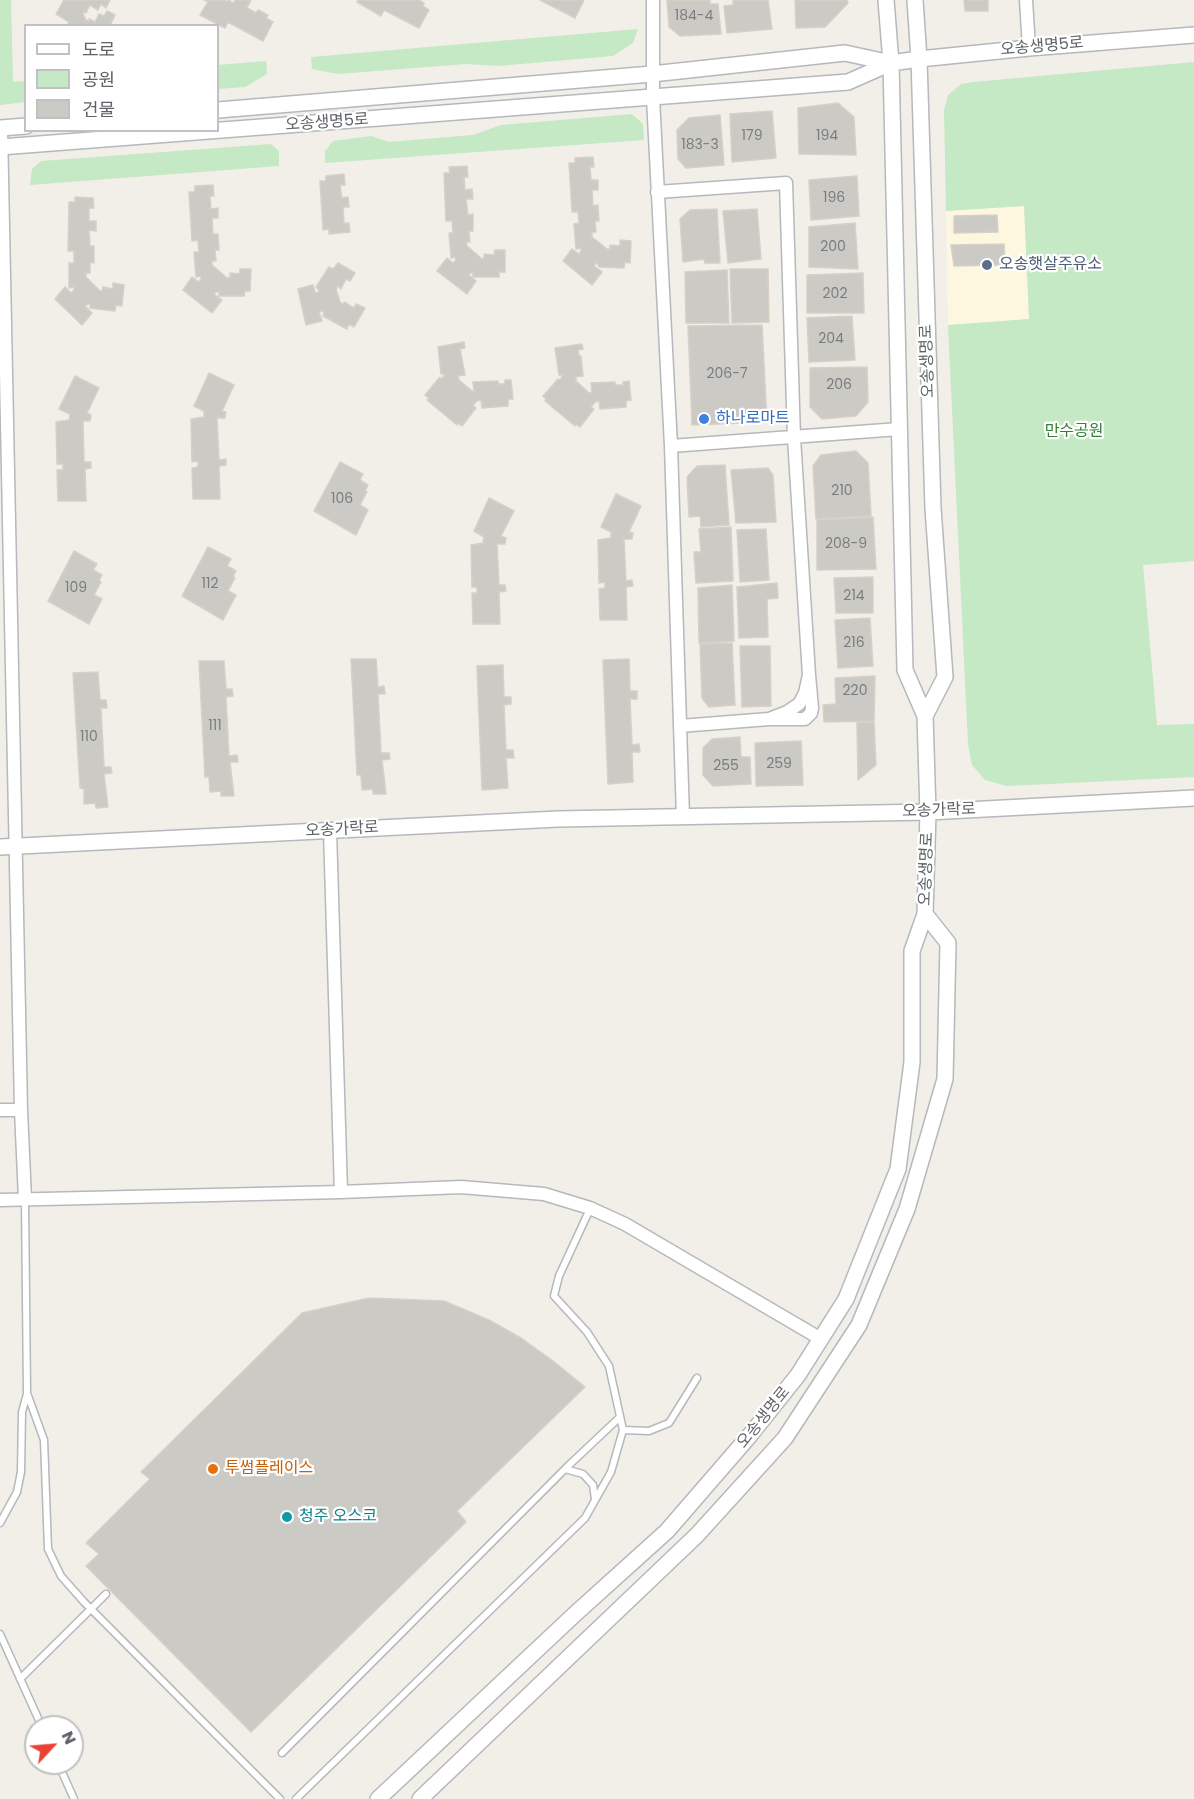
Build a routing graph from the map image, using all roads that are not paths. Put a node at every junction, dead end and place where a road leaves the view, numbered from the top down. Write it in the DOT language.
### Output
graph roads {
  1 [pos="653,0"];
  2 [pos="886,0"];
  3 [pos="915,0"];
  4 [pos="1026,0"];
  5 [pos="1194,35"];
  6 [pos="1029,48"];
  7 [pos="919,59"];
  8 [pos="891,63"];
  9 [pos="652,74"];
  10 [pos="653,98"];
  11 [pos="219,110"];
  12 [pos="24,126"];
  13 [pos="0,128"];
  14 [pos="219,131"];
  15 [pos="200,132"];
  16 [pos="0,147"];
  17 [pos="657,192"];
  18 [pos="899,429"];
  19 [pos="794,438"];
  20 [pos="671,446"];
  21 [pos="925,716"];
  22 [pos="680,726"];
  23 [pos="1194,798"];
  24 [pos="928,812"];
  25 [pos="683,817"];
  26 [pos="330,831"];
  27 [pos="8,846"];
  28 [pos="925,914"];
  29 [pos="0,1110"];
  30 [pos="21,1110"];
  31 [pos="341,1192"];
  32 [pos="25,1199"];
  33 [pos="0,1200"];
  34 [pos="590,1208"];
  35 [pos="821,1339"];
  36 [pos="697,1378"];
  37 [pos="27,1393"];
  38 [pos="620,1417"];
  39 [pos="623,1431"];
  40 [pos="565,1469"];
  41 [pos="596,1500"];
  42 [pos="0,1523"];
  43 [pos="106,1594"];
  44 [pos="92,1610"];
  45 [pos="0,1634"];
  46 [pos="20,1679"];
  47 [pos="36,1715"];
  48 [pos="282,1753"];
  49 [pos="63,1775"];
  50 [pos="74,1799"];
  51 [pos="280,1799"];
  52 [pos="296,1799"];
  53 [pos="378,1799"];
  54 [pos="420,1799"];
  1 -- 9 [label="street"];
  2 -- 8 [label="street, 오송생명로"];
  3 -- 7 [label="street, 오송생명로"];
  4 -- 6 [label="street"];
  5 -- 6 [label="street, 오송생명5로"];
  6 -- 7 [label="street, 오송생명5로"];
  7 -- 8 [label="street, 오송생명5로"];
  7 -- 21 [label="street, 오송생명로"];
  8 -- 9 [label="street, 오송생명5로"];
  8 -- 10 [label="street, 오송생명5로"];
  8 -- 18 [label="street, 오송생명로"];
  9 -- 10 [label="street"];
  9 -- 11 [label="street, 오송생명5로"];
  10 -- 14 [label="street, 오송생명5로"];
  10 -- 17 [label="street"];
  12 -- 13 [label="street"];
  13 -- 16 [label="street"];
  15 -- 16 [label="street, 오송생명5로"];
  16 -- 27 [label="street"];
  17 -- 19 [label="street"];
  17 -- 20 [label="street"];
  18 -- 19 [label="street"];
  18 -- 21 [label="street, 오송생명로"];
  19 -- 20 [label="street"];
  19 -- 22 [label="street"];
  20 -- 22 [label="street"];
  21 -- 24 [label="street, 오송생명로"];
  22 -- 25 [label="street"];
  23 -- 24 [label="street, 오송가락로"];
  24 -- 25 [label="street, 오송가락로"];
  24 -- 28 [label="street, 오송생명로"];
  25 -- 26 [label="street, 오송가락로"];
  26 -- 27 [label="street, 오송가락로"];
  26 -- 31 [label="street"];
  27 -- 30 [label="street"];
  28 -- 35 [label="street, 오송생명로"];
  28 -- 54 [label="street, 오송생명로"];
  29 -- 30 [label="street"];
  30 -- 32 [label="street"];
  31 -- 32 [label="street"];
  31 -- 34 [label="street"];
  32 -- 33 [label="street"];
  32 -- 37 [label="lane"];
  34 -- 35 [label="street"];
  34 -- 38 [label="lane"];
  35 -- 53 [label="street, 오송생명로"];
  36 -- 39 [label="lane"];
  37 -- 42 [label="lane"];
  37 -- 44 [label="lane"];
  38 -- 39 [label="lane"];
  38 -- 40 [label="lane"];
  39 -- 41 [label="lane"];
  40 -- 41 [label="lane"];
  40 -- 48 [label="lane"];
  41 -- 52 [label="lane"];
  43 -- 44 [label="lane"];
  44 -- 46 [label="lane"];
  44 -- 51 [label="lane"];
  45 -- 46 [label="lane"];
  46 -- 47 [label="lane"];
  49 -- 50 [label="lane"];
}
